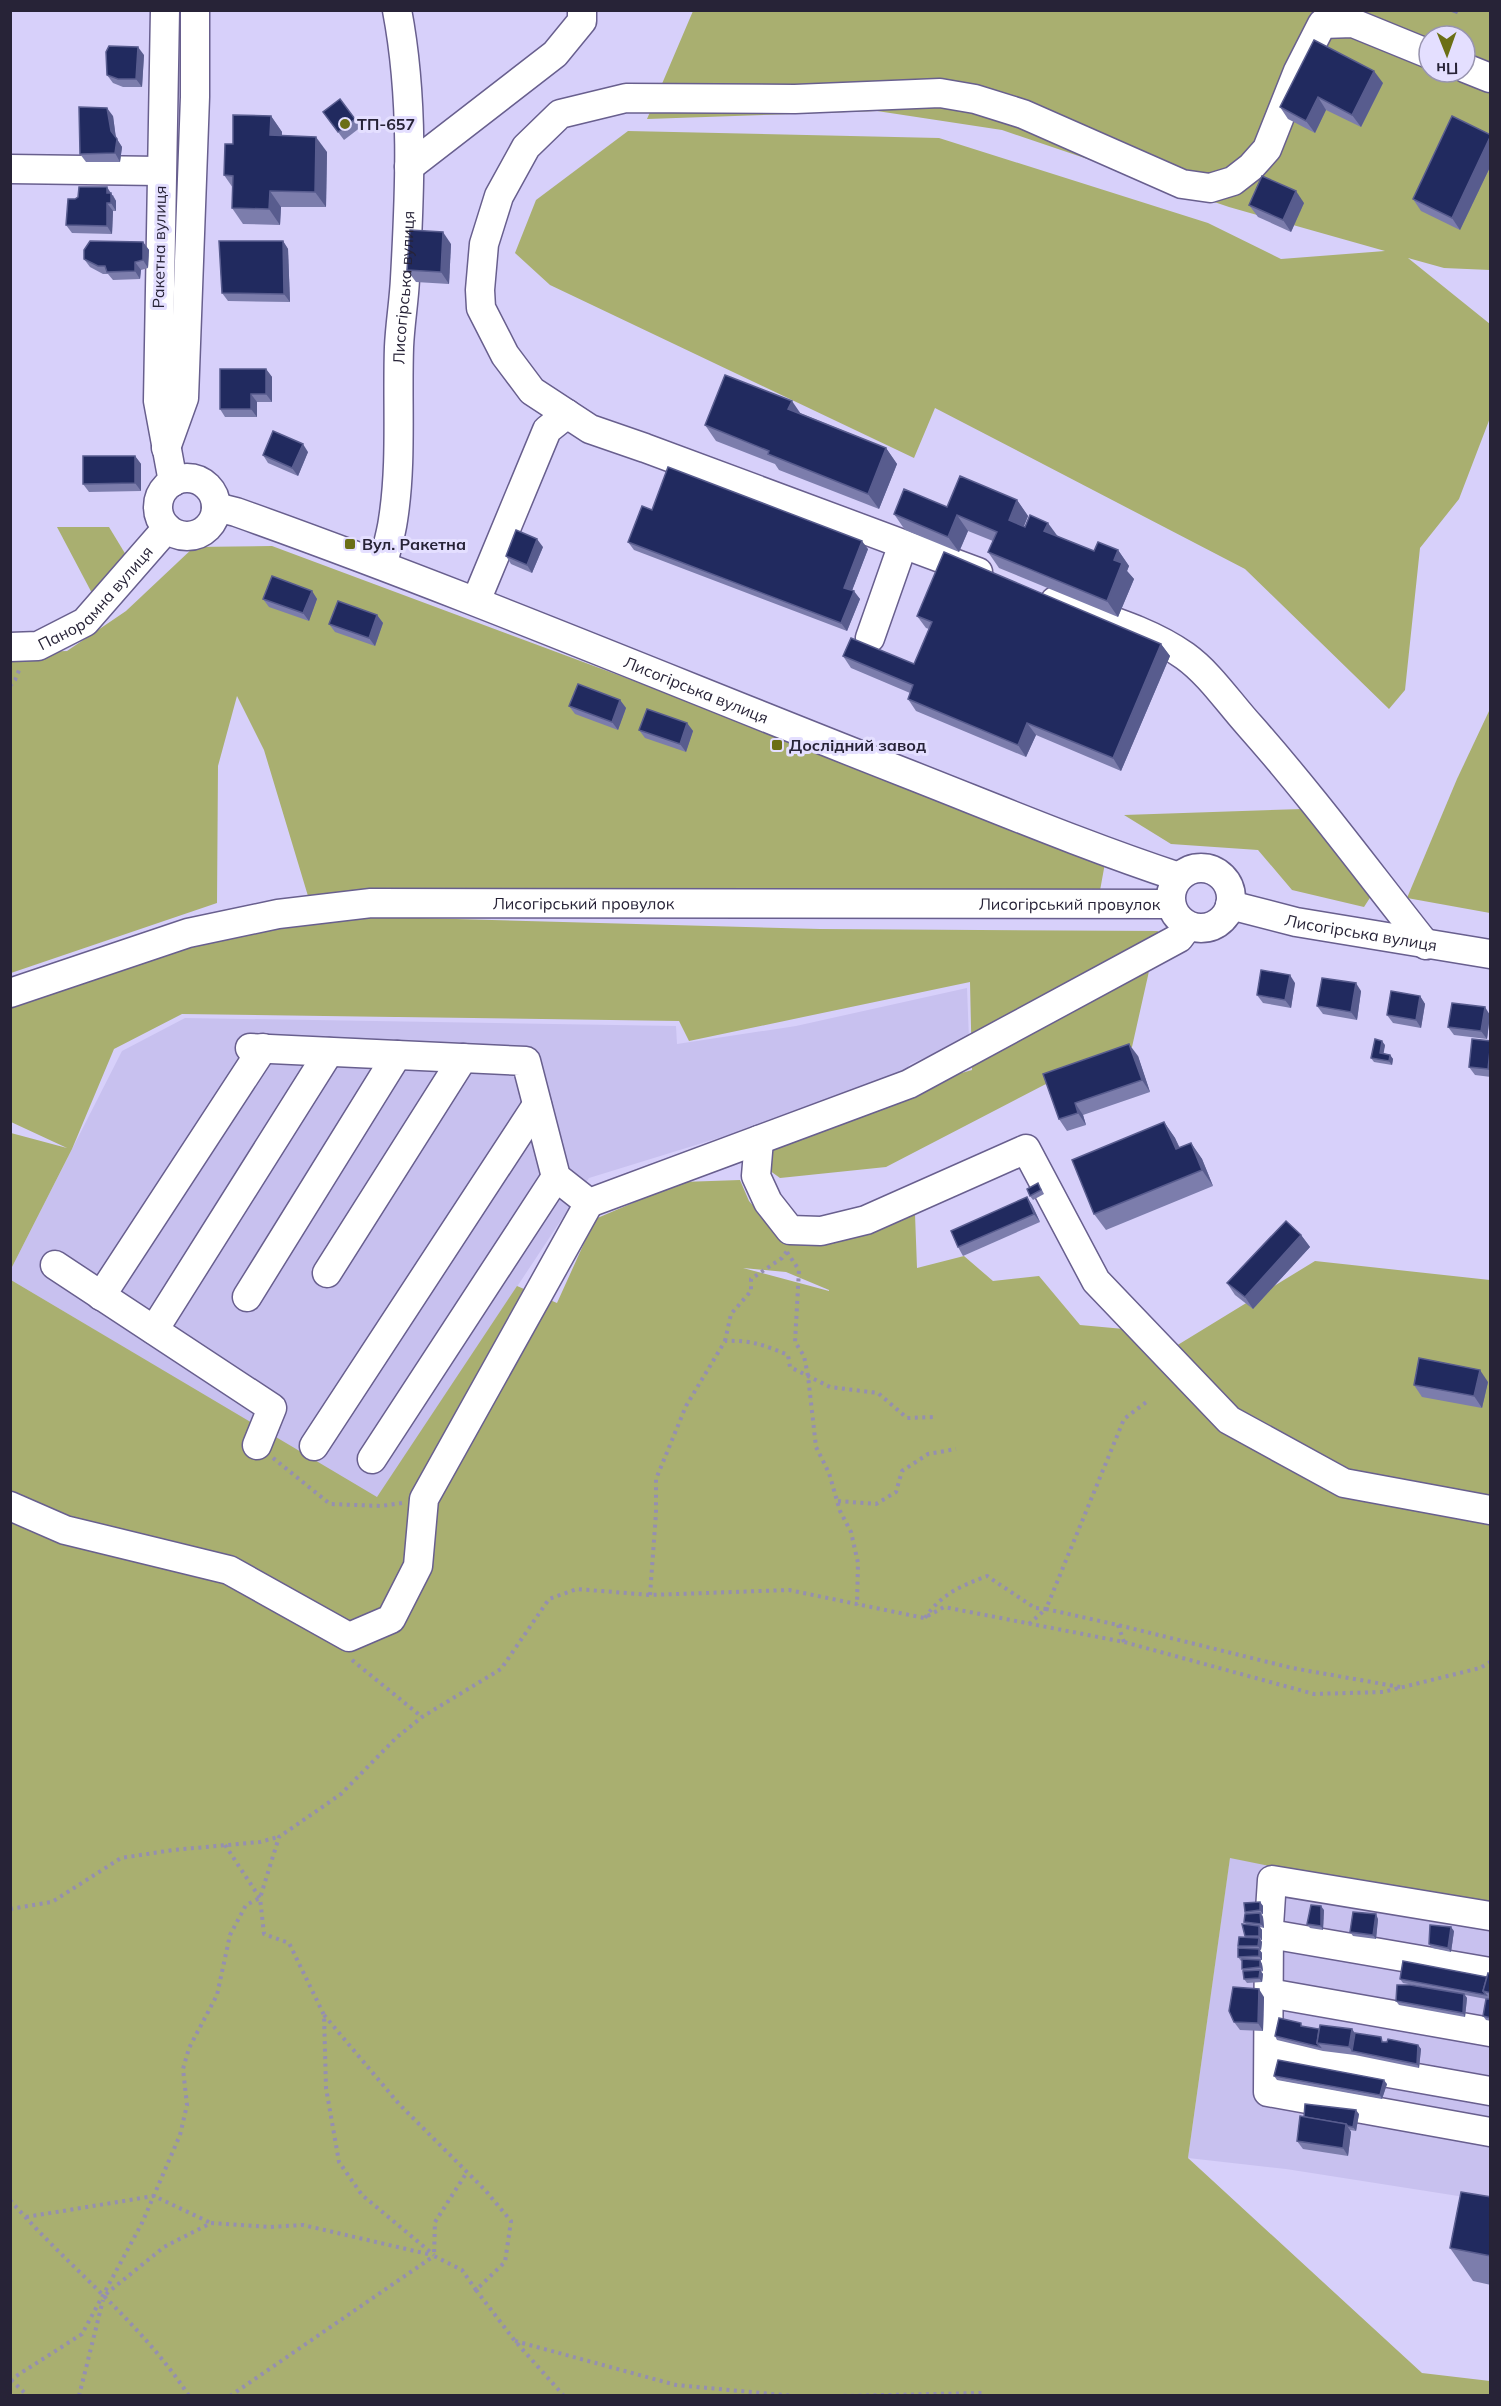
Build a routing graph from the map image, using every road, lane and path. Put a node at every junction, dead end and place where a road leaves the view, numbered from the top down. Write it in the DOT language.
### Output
graph roads {
  1 [pos="165,10"];
  2 [pos="195,10"];
  3 [pos="397,10"];
  4 [pos="582,10"];
  5 [pos="1417,49"];
  6 [pos="409,167"];
  7 [pos="10,169"];
  8 [pos="160,171"];
  9 [pos="567,414"];
  10 [pos="165,449"];
  11 [pos="173,482"];
  12 [pos="216,507"];
  13 [pos="167,528"];
  14 [pos="903,544"];
  15 [pos="383,564"];
  16 [pos="1002,581"];
  17 [pos="1035,593"];
  18 [pos="476,602"];
  19 [pos="870,638"];
  20 [pos="10,647"];
  21 [pos="1116,855"];
  22 [pos="1179,877"];
  23 [pos="1103,904"];
  24 [pos="1171,904"];
  25 [pos="1230,905"];
  26 [pos="1188,926"];
  27 [pos="1426,945"];
  28 [pos="1491,954"];
  29 [pos="10,993"];
  30 [pos="329,1052"];
  31 [pos="398,1055"];
  32 [pos="463,1058"];
  33 [pos="537,1105"];
  34 [pos="759,1140"];
  35 [pos="556,1177"];
  36 [pos="589,1203"];
  37 [pos="788,1241"];
  38 [pos="54,1265"];
  39 [pos="327,1273"];
  40 [pos="101,1296"];
  41 [pos="247,1297"];
  42 [pos="154,1330"];
  43 [pos="724,1341"];
  44 [pos="808,1376"];
  45 [pos="1149,1400"];
  46 [pos="934,1417"];
  47 [pos="257,1445"];
  48 [pos="314,1446"];
  49 [pos="956,1449"];
  50 [pos="372,1459"];
  51 [pos="423,1499"];
  52 [pos="838,1501"];
  53 [pos="10,1506"];
  54 [pos="1491,1510"];
  55 [pos="650,1595"];
  56 [pos="857,1605"];
  57 [pos="1046,1610"];
  58 [pos="924,1618"];
  59 [pos="1028,1625"];
  60 [pos="1118,1625"];
  61 [pos="349,1637"];
  62 [pos="1124,1642"];
  63 [pos="1491,1662"];
  64 [pos="1403,1688"];
  65 [pos="422,1717"];
  66 [pos="279,1837"];
  67 [pos="225,1845"];
  68 [pos="260,1898"];
  69 [pos="10,1909"];
  70 [pos="1491,1916"];
  71 [pos="1270,1934"];
  72 [pos="1491,1972"];
  73 [pos="1269,1993"];
  74 [pos="324,2015"];
  75 [pos="1491,2032"];
  76 [pos="1270,2052"];
  77 [pos="1491,2091"];
  78 [pos="1491,2132"];
  79 [pos="467,2172"];
  80 [pos="154,2196"];
  81 [pos="10,2200"];
  82 [pos="25,2217"];
  83 [pos="211,2223"];
  84 [pos="434,2256"];
  85 [pos="476,2290"];
  86 [pos="104,2296"];
  87 [pos="514,2341"];
  88 [pos="11,2380"];
  89 [pos="984,2395"];
  90 [pos="28,2396"];
  91 [pos="79,2396"];
  92 [pos="189,2396"];
  93 [pos="230,2396"];
  94 [pos="564,2396"];
  95 [pos="794,2396"];
  96 [pos="836,2396"];
  1 -- 8 [label="street, Ракетна вулиця"];
  2 -- 10 [label="street"];
  3 -- 6 [label="street, Лисогірська вулиця"];
  4 -- 6 [label="street"];
  5 -- 9 [label="street"];
  6 -- 15 [label="street, Лисогірська вулиця"];
  7 -- 8 [label="street"];
  8 -- 10 [label="street, Ракетна вулиця"];
  9 -- 14 [label="street"];
  9 -- 18 [label="street"];
  10 -- 11 [label="street, Ракетна вулиця"];
  11 -- 12 [label="street"];
  11 -- 13 [label="street"];
  12 -- 13 [label="street"];
  12 -- 15 [label="street, Лисогірська вулиця"];
  13 -- 20 [label="street, Панорамна вулиця"];
  14 -- 16 [label="street"];
  14 -- 19 [label="street"];
  15 -- 18 [label="street, Лисогірська вулиця"];
  17 -- 27 [label="street"];
  18 -- 21 [label="street, Лисогірська вулиця"];
  21 -- 22 [label="street, Лисогірська вулиця"];
  21 -- 23 [label="street"];
  22 -- 24 [label="street"];
  22 -- 25 [label="street"];
  23 -- 24 [label="street, Лисогірський провулок"];
  23 -- 29 [label="street, Лисогірський провулок"];
  24 -- 26 [label="street"];
  25 -- 26 [label="street"];
  25 -- 27 [label="street, Лисогірська вулиця"];
  26 -- 34 [label="street"];
  27 -- 28 [label="street, Лисогірська вулиця"];
  30 -- 31 [label="street"];
  30 -- 40 [label="street"];
  30 -- 42 [label="street"];
  31 -- 32 [label="street"];
  31 -- 41 [label="street"];
  32 -- 33 [label="street"];
  32 -- 39 [label="street"];
  33 -- 35 [label="street"];
  33 -- 48 [label="street"];
  34 -- 36 [label="street"];
  34 -- 37 [label="street"];
  35 -- 36 [label="street"];
  35 -- 50 [label="street"];
  36 -- 51 [label="street"];
  37 -- 43 [label="path"];
  37 -- 44 [label="path"];
  37 -- 54 [label="street"];
  38 -- 40 [label="street"];
  40 -- 42 [label="street"];
  42 -- 47 [label="street"];
  43 -- 44 [label="path"];
  43 -- 55 [label="path"];
  44 -- 46 [label="path"];
  44 -- 52 [label="path"];
  45 -- 57 [label="path"];
  47 -- 51 [label="path"];
  49 -- 52 [label="path"];
  51 -- 61 [label="street"];
  52 -- 56 [label="path"];
  53 -- 61 [label="street"];
  55 -- 56 [label="path"];
  55 -- 65 [label="path"];
  56 -- 58 [label="path"];
  57 -- 58 [label="path"];
  57 -- 59 [label="path"];
  57 -- 60 [label="path"];
  58 -- 59 [label="path"];
  59 -- 62 [label="path"];
  60 -- 62 [label="path"];
  60 -- 64 [label="path"];
  61 -- 65 [label="path"];
  62 -- 64 [label="path"];
  63 -- 64 [label="path"];
  65 -- 66 [label="path"];
  66 -- 67 [label="path"];
  66 -- 68 [label="path"];
  67 -- 68 [label="path"];
  67 -- 69 [label="path"];
  68 -- 74 [label="path"];
  68 -- 80 [label="path"];
  70 -- 71 [label="street"];
  71 -- 72 [label="street"];
  71 -- 73 [label="street"];
  73 -- 75 [label="street"];
  73 -- 76 [label="street"];
  74 -- 79 [label="path"];
  74 -- 84 [label="path"];
  76 -- 77 [label="street"];
  76 -- 78 [label="street"];
  79 -- 84 [label="path"];
  79 -- 85 [label="path"];
  80 -- 82 [label="path"];
  80 -- 83 [label="path"];
  80 -- 86 [label="path"];
  81 -- 82 [label="path"];
  82 -- 86 [label="path"];
  83 -- 84 [label="path"];
  83 -- 86 [label="path"];
  84 -- 85 [label="path"];
  84 -- 93 [label="path"];
  85 -- 87 [label="path"];
  86 -- 88 [label="path"];
  86 -- 91 [label="path"];
  86 -- 92 [label="path"];
  87 -- 94 [label="path"];
  87 -- 95 [label="path"];
  88 -- 90 [label="path"];
  89 -- 96 [label="path"];
}
